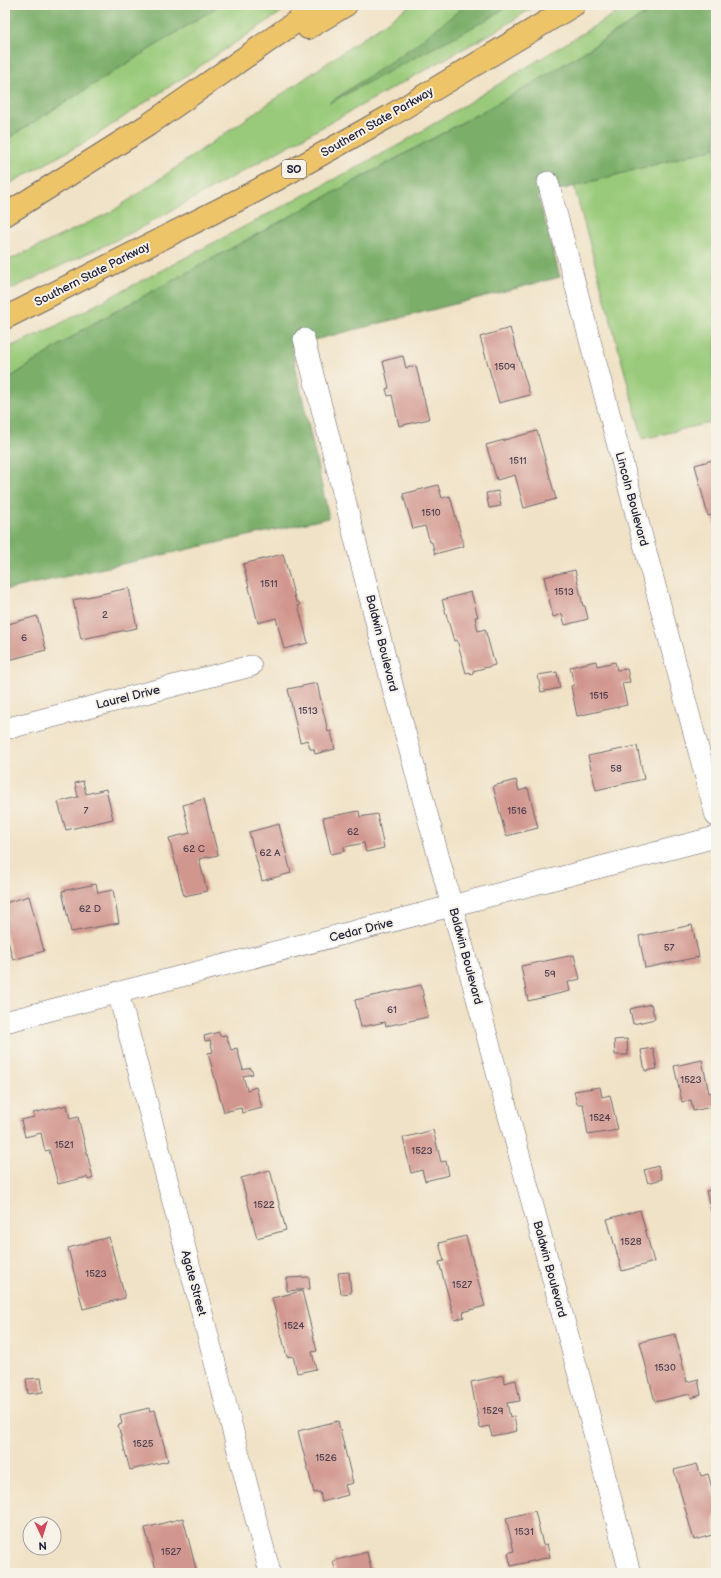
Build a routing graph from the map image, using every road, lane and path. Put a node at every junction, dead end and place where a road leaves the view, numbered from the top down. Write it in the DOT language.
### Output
graph roads {
  1 [pos="320,5"];
  2 [pos="346,5"];
  3 [pos="574,5"];
  4 [pos="148,125"];
  5 [pos="548,182"];
  6 [pos="5,214"];
  7 [pos="5,318"];
  8 [pos="304,339"];
  9 [pos="251,666"];
  10 [pos="5,729"];
  11 [pos="716,816"];
  12 [pos="716,838"];
  13 [pos="452,907"];
  14 [pos="118,992"];
  15 [pos="5,1022"];
  16 [pos="270,1573"];
  17 [pos="630,1573"];
  1 -- 4 [label="highway"];
  2 -- 4 [label="highway"];
  3 -- 7 [label="highway, Southern State Parkway / SO"];
  4 -- 6 [label="highway"];
  5 -- 11 [label="street, Lincoln Boulevard"];
  8 -- 13 [label="street, Baldwin Boulevard"];
  9 -- 10 [label="street, Laurel Drive"];
  12 -- 13 [label="street, Cedar Drive"];
  13 -- 14 [label="street, Cedar Drive"];
  13 -- 17 [label="street, Baldwin Boulevard"];
  14 -- 15 [label="street, Cedar Drive"];
  14 -- 16 [label="street, Agate Street"];
}
